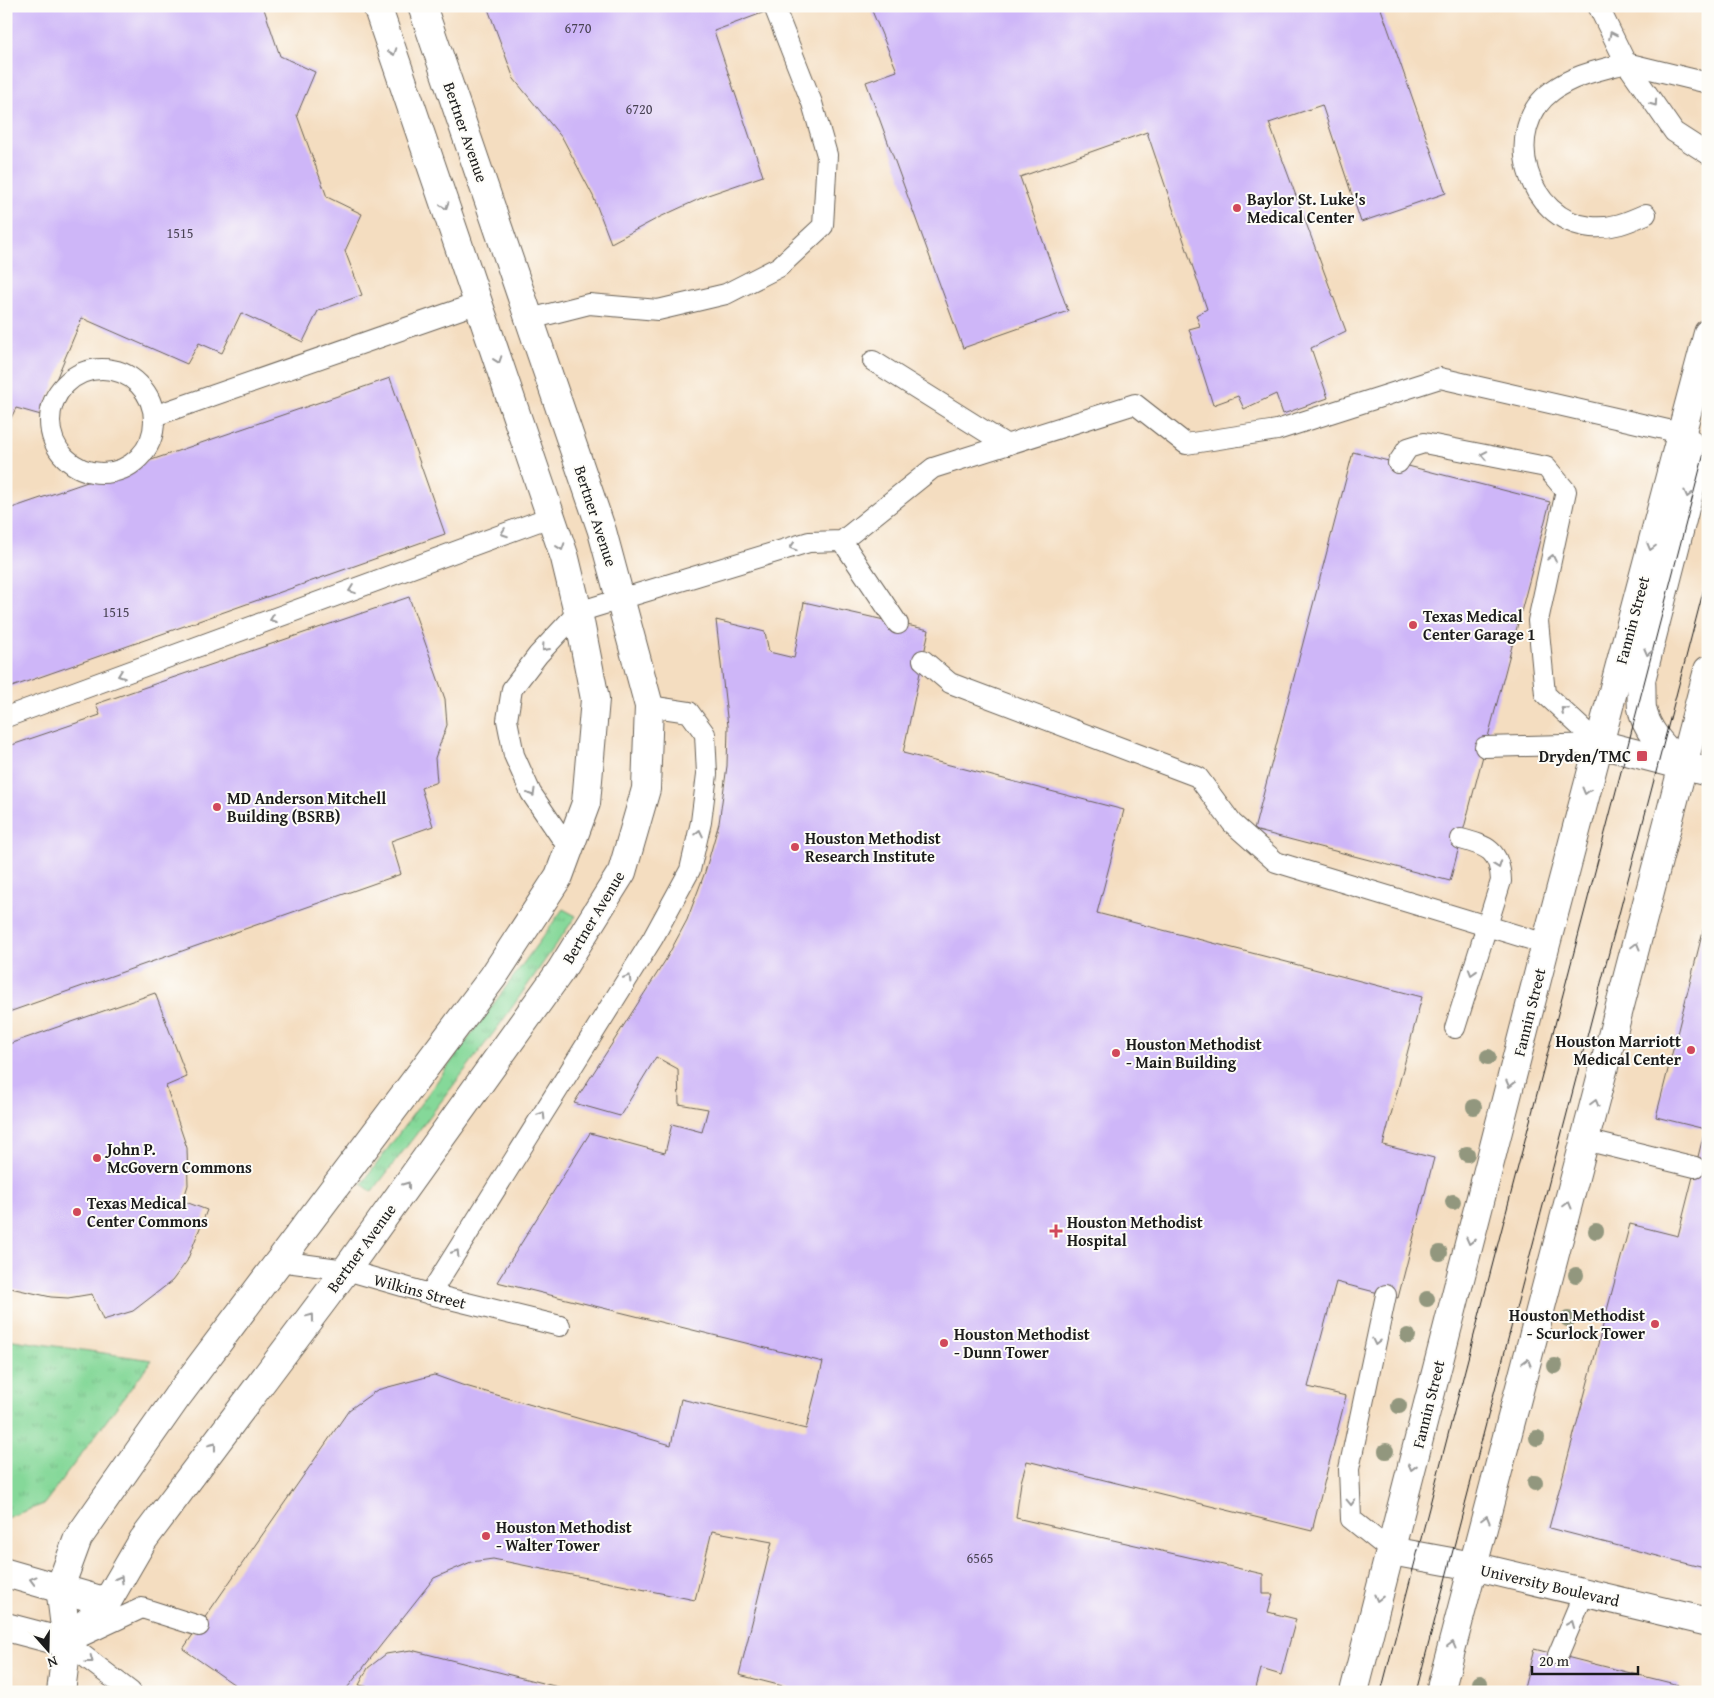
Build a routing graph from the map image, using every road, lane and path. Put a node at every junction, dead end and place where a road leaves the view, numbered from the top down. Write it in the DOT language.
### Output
graph roads {
  1 [pos="377,6"];
  2 [pos="422,6"];
  3 [pos="1598,6"];
  4 [pos="775,9"];
  5 [pos="1626,63"];
  6 [pos="1708,83"];
  7 [pos="1708,154"];
  8 [pos="1646,214"];
  9 [pos="478,303"];
  10 [pos="530,320"];
  11 [pos="1708,333"];
  12 [pos="873,361"];
  13 [pos="154,416"];
  14 [pos="1681,432"];
  15 [pos="1007,445"];
  16 [pos="1398,463"];
  17 [pos="550,516"];
  18 [pos="842,541"];
  19 [pos="621,600"];
  20 [pos="578,612"];
  21 [pos="898,624"];
  22 [pos="924,660"];
  23 [pos="1708,670"];
  24 [pos="649,706"];
  25 [pos="6,717"];
  26 [pos="1599,744"];
  27 [pos="1485,747"];
  28 [pos="1695,769"];
  29 [pos="1461,839"];
  30 [pos="569,849"];
  31 [pos="1486,925"];
  32 [pos="1546,944"];
  33 [pos="1455,1028"];
  34 [pos="1585,1140"];
  35 [pos="1695,1167"];
  36 [pos="279,1261"];
  37 [pos="346,1270"];
  38 [pos="430,1294"];
  39 [pos="1386,1295"];
  40 [pos="560,1326"];
  41 [pos="1391,1551"];
  42 [pos="1473,1566"];
  43 [pos="6,1573"];
  44 [pos="60,1587"];
  45 [pos="1584,1593"];
  46 [pos="107,1602"];
  47 [pos="1708,1622"];
  48 [pos="199,1626"];
  49 [pos="6,1627"];
  50 [pos="67,1643"];
  51 [pos="1558,1655"];
  52 [pos="61,1692"];
  53 [pos="131,1692"];
  54 [pos="1354,1692"];
  55 [pos="1440,1692"];
  1 -- 9 [label="street, one-way"];
  2 -- 10 [label="street, Bertner Avenue"];
  5 -- 3 [label="lane, one-way"];
  4 -- 10 [label="lane"];
  5 -- 6 [label="lane"];
  5 -- 7 [label="lane, one-way"];
  5 -- 8 [label="lane"];
  9 -- 13 [label="lane"];
  9 -- 17 [label="street, one-way"];
  10 -- 19 [label="street, Bertner Avenue"];
  11 -- 14 [label="street, Fannin Street"];
  12 -- 15 [label="lane"];
  13 -- 13 [label="lane"];
  14 -- 15 [label="lane"];
  14 -- 26 [label="street, Fannin Street, one-way"];
  14 -- 28 [label="street, one-way"];
  15 -- 18 [label="lane"];
  26 -- 16 [label="lane, one-way"];
  17 -- 20 [label="street, one-way"];
  17 -- 25 [label="lane, one-way"];
  18 -- 19 [label="lane, one-way"];
  18 -- 21 [label="lane"];
  19 -- 20 [label="lane"];
  19 -- 24 [label="street, Bertner Avenue"];
  20 -- 30 [label="street"];
  20 -- 30 [label="lane, one-way"];
  22 -- 31 [label="lane"];
  23 -- 28 [label="street"];
  37 -- 24 [label="street, Bertner Avenue, one-way"];
  38 -- 24 [label="lane, one-way"];
  26 -- 27 [label="lane"];
  26 -- 28 [label="street"];
  26 -- 32 [label="street, Fannin Street, one-way"];
  34 -- 28 [label="street, one-way"];
  29 -- 31 [label="lane, one-way"];
  30 -- 36 [label="street"];
  31 -- 32 [label="lane"];
  31 -- 33 [label="lane, one-way"];
  32 -- 41 [label="street, Fannin Street, one-way"];
  34 -- 35 [label="lane"];
  42 -- 34 [label="street, one-way"];
  36 -- 37 [label="lane, Wilkins Street"];
  36 -- 44 [label="street"];
  37 -- 38 [label="lane, Wilkins Street"];
  46 -- 37 [label="street, Bertner Avenue, one-way"];
  38 -- 40 [label="lane, Wilkins Street"];
  39 -- 41 [label="lane, one-way"];
  41 -- 42 [label="street, University Boulevard"];
  41 -- 54 [label="street, Fannin Street, one-way"];
  42 -- 45 [label="street, University Boulevard"];
  55 -- 42 [label="street, one-way"];
  44 -- 43 [label="street, one-way"];
  44 -- 46 [label="street"];
  44 -- 50 [label="street"];
  45 -- 47 [label="street, University Boulevard"];
  51 -- 45 [label="lane, one-way"];
  46 -- 50 [label="street, Bertner Avenue"];
  48 -- 50 [label="lane"];
  49 -- 50 [label="street"];
  50 -- 52 [label="street"];
  50 -- 53 [label="lane, one-way"];
}
